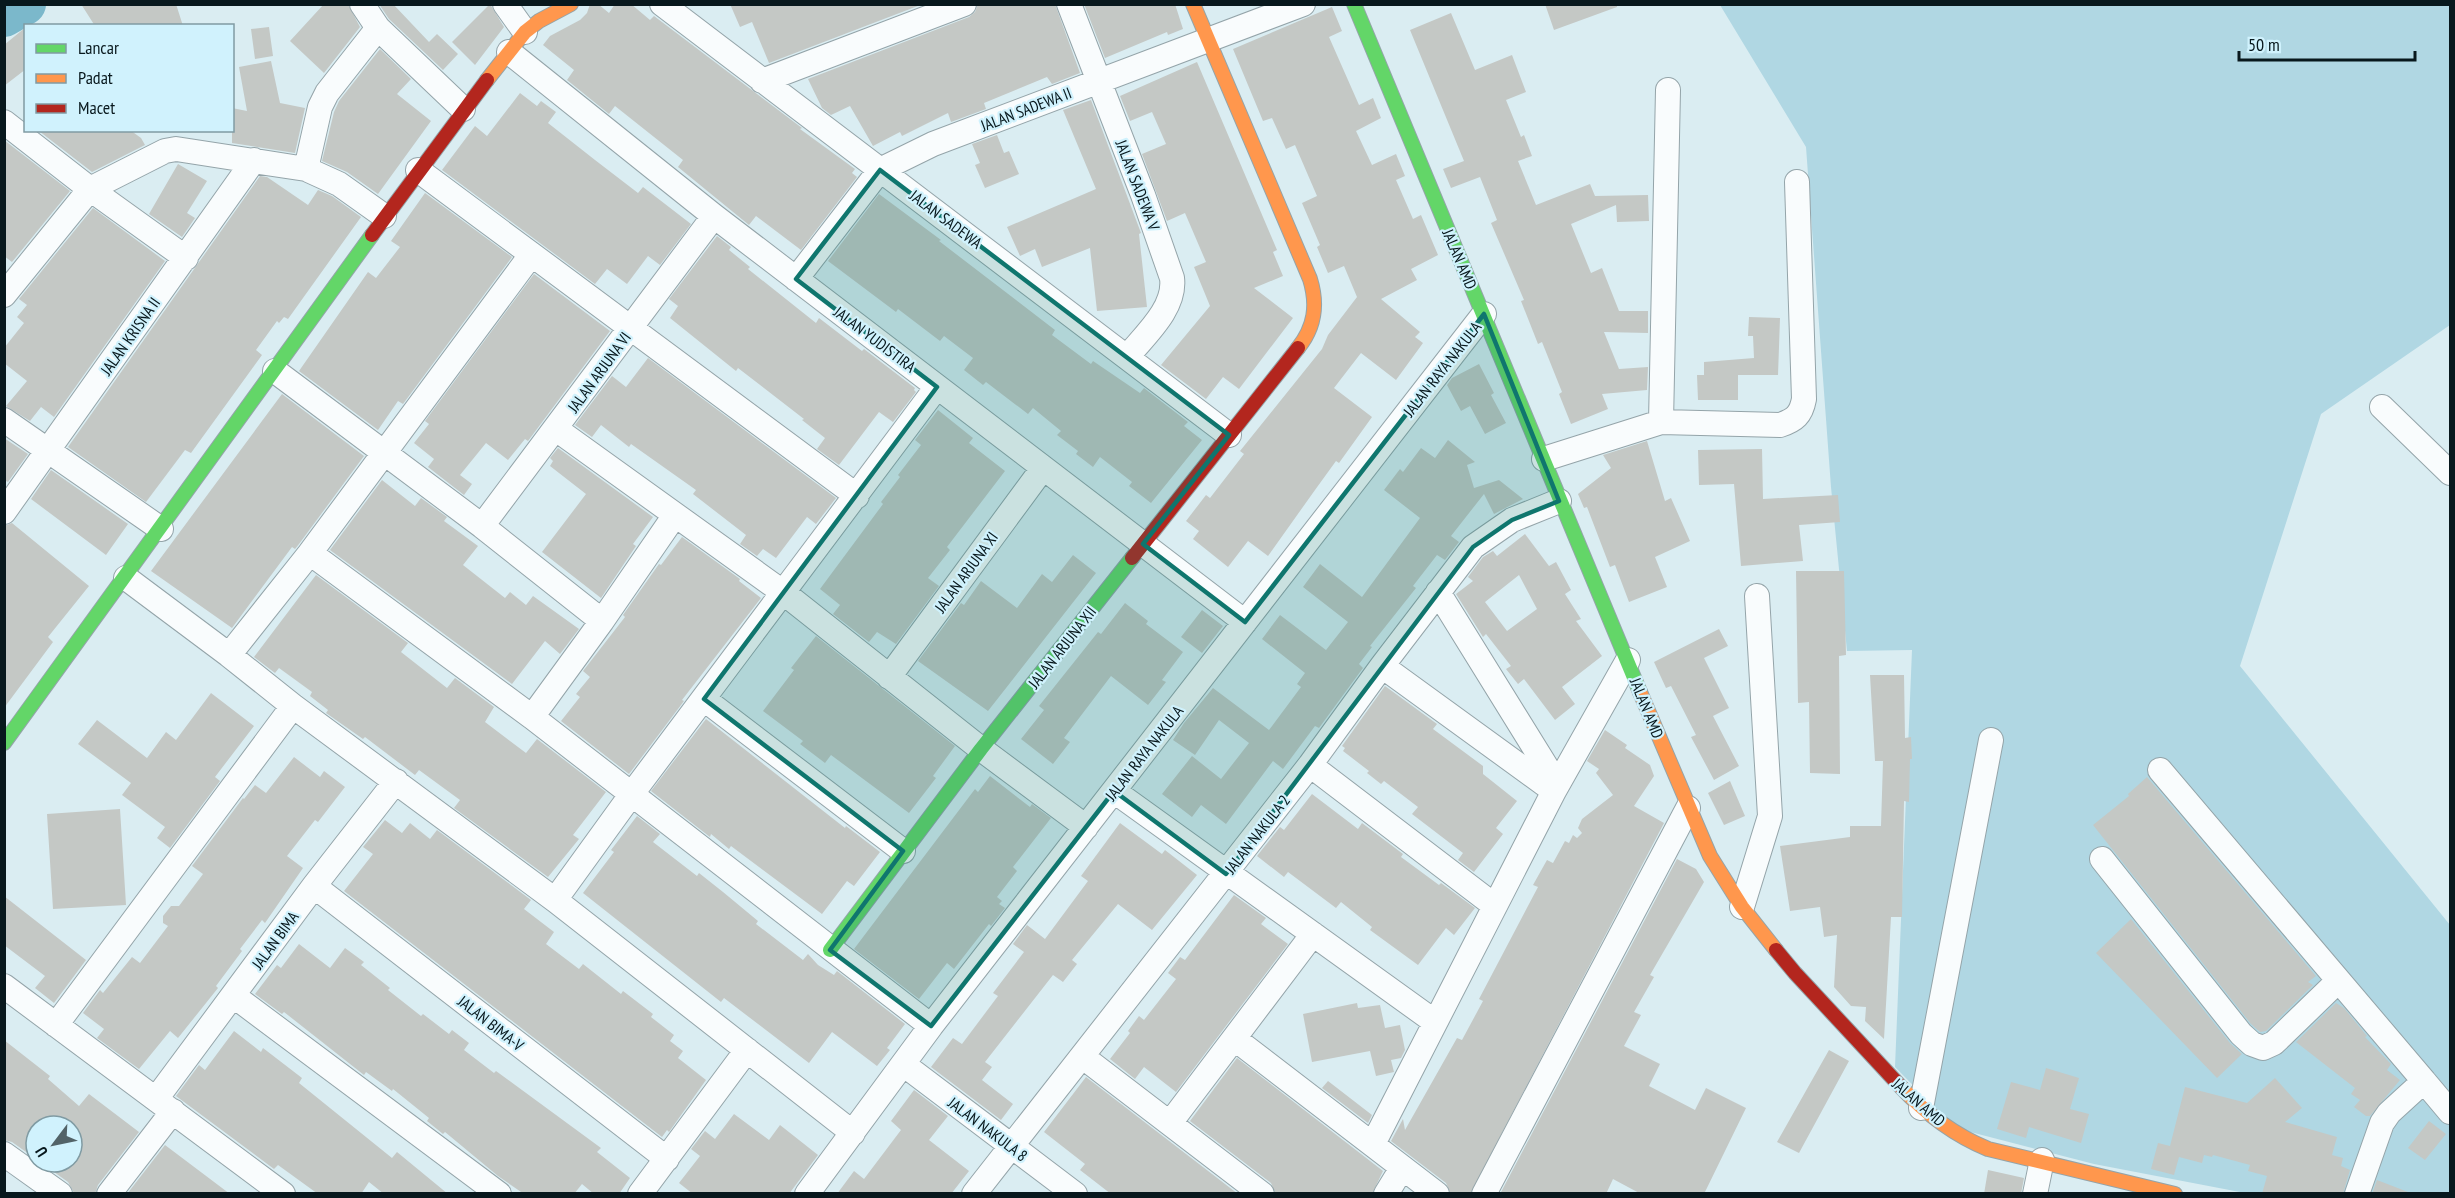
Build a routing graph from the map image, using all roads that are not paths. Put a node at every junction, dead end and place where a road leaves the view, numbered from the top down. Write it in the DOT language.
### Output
graph roads {
  1 [pos="362,4"];
  2 [pos="505,4"];
  3 [pos="571,4"];
  4 [pos="662,4"];
  5 [pos="964,4"];
  6 [pos="1069,4"];
  7 [pos="1193,4"];
  8 [pos="1303,4"];
  9 [pos="1354,4"];
  10 [pos="378,28"];
  11 [pos="525,32"];
  12 [pos="1208,40"];
  13 [pos="509,52"];
  14 [pos="762,81"];
  15 [pos="1098,81"];
  16 [pos="1668,90"];
  17 [pos="463,109"];
  18 [pos="4,122"];
  19 [pos="254,160"];
  20 [pos="306,169"];
  21 [pos="418,170"];
  22 [pos="880,170"];
  23 [pos="1797,182"];
  24 [pos="90,189"];
  25 [pos="384,216"];
  26 [pos="714,216"];
  27 [pos="531,255"];
  28 [pos="186,258"];
  29 [pos="796,279"];
  30 [pos="8,284"];
  31 [pos="1484,314"];
  32 [pos="632,327"];
  33 [pos="1127,357"];
  34 [pos="275,371"];
  35 [pos="937,387"];
  36 [pos="2382,407"];
  37 [pos="4,420"];
  38 [pos="1661,422"];
  39 [pos="556,429"];
  40 [pos="1229,435"];
  41 [pos="48,452"];
  42 [pos="383,452"];
  43 [pos="1544,459"];
  44 [pos="1043,468"];
  45 [pos="2451,472"];
  46 [pos="857,496"];
  47 [pos="1559,501"];
  48 [pos="4,512"];
  49 [pos="675,515"];
  50 [pos="482,526"];
  51 [pos="161,529"];
  52 [pos="1143,544"];
  53 [pos="310,553"];
  54 [pos="126,578"];
  55 [pos="1438,592"];
  56 [pos="784,593"];
  57 [pos="1757,596"];
  58 [pos="602,621"];
  59 [pos="1245,622"];
  60 [pos="229,655"];
  61 [pos="1628,660"];
  62 [pos="1382,666"];
  63 [pos="890,677"];
  64 [pos="704,699"];
  65 [pos="292,706"];
  66 [pos="532,717"];
  67 [pos="6,737"];
  68 [pos="1991,740"];
  69 [pos="981,749"];
  70 [pos="1310,765"];
  71 [pos="2160,770"];
  72 [pos="396,782"];
  73 [pos="1556,788"];
  74 [pos="1114,790"];
  75 [pos="631,795"];
  76 [pos="1688,808"];
  77 [pos="1086,827"];
  78 [pos="903,851"];
  79 [pos="2102,859"];
  80 [pos="1226,874"];
  81 [pos="314,886"];
  82 [pos="555,900"];
  83 [pos="1495,906"];
  84 [pos="1742,907"];
  85 [pos="1313,934"];
  86 [pos="830,950"];
  87 [pos="2338,981"];
  88 [pos="4,986"];
  89 [pos="234,996"];
  90 [pos="1435,1022"];
  91 [pos="56,1025"];
  92 [pos="931,1026"];
  93 [pos="1235,1039"];
  94 [pos="747,1050"];
  95 [pos="1083,1057"];
  96 [pos="903,1064"];
  97 [pos="2424,1081"];
  98 [pos="165,1105"];
  99 [pos="1921,1108"];
  100 [pos="2451,1112"];
  101 [pos="1170,1123"];
  102 [pos="853,1133"];
  103 [pos="1372,1144"];
  104 [pos="1011,1146"];
  105 [pos="4,1154"];
  106 [pos="667,1159"];
  107 [pos="2042,1160"];
  108 [pos="1402,1168"];
  109 [pos="60,1194"];
  110 [pos="109,1194"];
  111 [pos="283,1194"];
  112 [pos="499,1194"];
  113 [pos="640,1194"];
  114 [pos="807,1194"];
  115 [pos="974,1194"];
  116 [pos="1075,1194"];
  117 [pos="1262,1194"];
  118 [pos="1386,1194"];
  119 [pos="1437,1194"];
  120 [pos="1484,1194"];
  121 [pos="2035,1194"];
  122 [pos="2175,1194"];
  123 [pos="2357,1194"];
  1 -- 10 [label="street"];
  2 -- 11 [label="street"];
  3 -- 11 [label="street"];
  4 -- 14 [label="street, JALAN SADEWA"];
  5 -- 14 [label="street"];
  6 -- 15 [label="street, JALAN SADEWA V"];
  7 -- 12 [label="street, JALAN ARJUNA XII"];
  8 -- 12 [label="street, JALAN SADEWA II"];
  9 -- 31 [label="street, JALAN AMD"];
  10 -- 17 [label="street"];
  10 -- 20 [label="street"];
  11 -- 13 [label="street"];
  12 -- 15 [label="street, JALAN SADEWA II"];
  12 -- 40 [label="street, JALAN ARJUNA XII"];
  13 -- 17 [label="street"];
  13 -- 26 [label="street, JALAN YUDISTIRA"];
  14 -- 22 [label="street, JALAN SADEWA"];
  15 -- 22 [label="street, JALAN SADEWA II"];
  15 -- 33 [label="street, JALAN SADEWA V"];
  16 -- 38 [label="street"];
  17 -- 21 [label="street"];
  18 -- 24 [label="street"];
  19 -- 20 [label="street"];
  19 -- 24 [label="street"];
  19 -- 28 [label="street, JALAN KRISNA II"];
  20 -- 25 [label="street"];
  21 -- 25 [label="street"];
  21 -- 27 [label="street"];
  22 -- 29 [label="street, JALAN SADEWA II"];
  22 -- 33 [label="street, JALAN SADEWA"];
  23 -- 38 [label="street"];
  24 -- 28 [label="street"];
  24 -- 30 [label="street"];
  25 -- 34 [label="street"];
  26 -- 29 [label="street, JALAN YUDISTIRA"];
  26 -- 32 [label="street, JALAN ARJUNA VI"];
  27 -- 32 [label="street"];
  27 -- 42 [label="street"];
  28 -- 41 [label="street, JALAN KRISNA II"];
  29 -- 35 [label="street, JALAN YUDISTIRA"];
  31 -- 43 [label="street, JALAN AMD"];
  31 -- 59 [label="street, JALAN RAYA NAKULA"];
  32 -- 39 [label="street, JALAN ARJUNA VI"];
  32 -- 46 [label="street"];
  33 -- 40 [label="street, JALAN SADEWA"];
  34 -- 42 [label="street"];
  34 -- 51 [label="street"];
  35 -- 44 [label="street, JALAN YUDISTIRA"];
  35 -- 46 [label="street"];
  36 -- 45 [label="street"];
  37 -- 41 [label="street"];
  38 -- 43 [label="street"];
  39 -- 49 [label="street"];
  39 -- 50 [label="street, JALAN ARJUNA VI"];
  40 -- 52 [label="street, JALAN ARJUNA XII"];
  41 -- 48 [label="street, JALAN KRISNA II"];
  41 -- 51 [label="street"];
  42 -- 50 [label="street"];
  42 -- 53 [label="street"];
  43 -- 47 [label="street, JALAN AMD"];
  44 -- 52 [label="street, JALAN YUDISTIRA"];
  44 -- 63 [label="street, JALAN ARJUNA XI"];
  46 -- 56 [label="street"];
  47 -- 55 [label="street, JALAN NAKULA 2"];
  47 -- 61 [label="street, JALAN AMD"];
  49 -- 56 [label="street"];
  49 -- 58 [label="street"];
  50 -- 58 [label="street"];
  51 -- 54 [label="street"];
  52 -- 59 [label="street, JALAN YUDISTIRA"];
  52 -- 69 [label="street, JALAN ARJUNA XII"];
  53 -- 60 [label="street"];
  53 -- 66 [label="street"];
  54 -- 60 [label="street"];
  54 -- 67 [label="street"];
  55 -- 62 [label="street, JALAN NAKULA 2"];
  55 -- 73 [label="street"];
  56 -- 63 [label="street"];
  56 -- 64 [label="street"];
  57 -- 84 [label="street"];
  58 -- 66 [label="street"];
  59 -- 74 [label="street, JALAN RAYA NAKULA"];
  60 -- 65 [label="street"];
  61 -- 73 [label="street"];
  61 -- 76 [label="street, JALAN AMD"];
  62 -- 70 [label="street, JALAN NAKULA 2"];
  62 -- 73 [label="street"];
  63 -- 69 [label="street"];
  64 -- 75 [label="street"];
  64 -- 78 [label="street"];
  65 -- 72 [label="street"];
  65 -- 91 [label="street"];
  66 -- 75 [label="street"];
  68 -- 99 [label="street"];
  69 -- 77 [label="street"];
  69 -- 78 [label="street, JALAN ARJUNA XII"];
  70 -- 80 [label="street, JALAN NAKULA 2"];
  70 -- 83 [label="street"];
  71 -- 87 [label="street"];
  72 -- 81 [label="street, JALAN BIMA"];
  72 -- 82 [label="street"];
  73 -- 83 [label="street"];
  74 -- 77 [label="street, JALAN RAYA NAKULA"];
  74 -- 80 [label="street"];
  75 -- 82 [label="street"];
  75 -- 86 [label="street"];
  76 -- 84 [label="street, JALAN AMD"];
  76 -- 120 [label="street"];
  77 -- 92 [label="street, JALAN RAYA NAKULA"];
  78 -- 86 [label="street, JALAN ARJUNA XII"];
  79 -- 87 [label="street"];
  80 -- 85 [label="street"];
  80 -- 95 [label="street, JALAN NAKULA 2"];
  81 -- 89 [label="street, JALAN BIMA"];
  81 -- 106 [label="street, JALAN BIMA-V"];
  82 -- 94 [label="street"];
  83 -- 90 [label="street"];
  84 -- 99 [label="street, JALAN AMD"];
  85 -- 90 [label="street"];
  85 -- 93 [label="street"];
  86 -- 92 [label="street"];
  87 -- 97 [label="street"];
  88 -- 91 [label="street"];
  89 -- 98 [label="street, JALAN BIMA"];
  89 -- 112 [label="street"];
  90 -- 103 [label="street"];
  91 -- 98 [label="street"];
  92 -- 96 [label="street, JALAN RAYA NAKULA"];
  93 -- 101 [label="street"];
  93 -- 103 [label="street"];
  94 -- 102 [label="street"];
  94 -- 106 [label="street"];
  95 -- 101 [label="street"];
  95 -- 104 [label="street, JALAN NAKULA 2"];
  96 -- 102 [label="street, JALAN RAYA NAKULA"];
  96 -- 104 [label="street, JALAN NAKULA 8"];
  97 -- 100 [label="street"];
  97 -- 123 [label="street"];
  98 -- 110 [label="street, JALAN BIMA"];
  98 -- 111 [label="street"];
  99 -- 107 [label="street, JALAN AMD"];
  101 -- 117 [label="street"];
  102 -- 114 [label="street, JALAN RAYA NAKULA"];
  103 -- 108 [label="street"];
  104 -- 115 [label="street, JALAN NAKULA 2"];
  104 -- 116 [label="street, JALAN NAKULA 8"];
  105 -- 109 [label="street"];
  106 -- 113 [label="street"];
  107 -- 121 [label="street"];
  107 -- 122 [label="street, JALAN AMD"];
  108 -- 118 [label="street"];
  108 -- 119 [label="street"];
}
